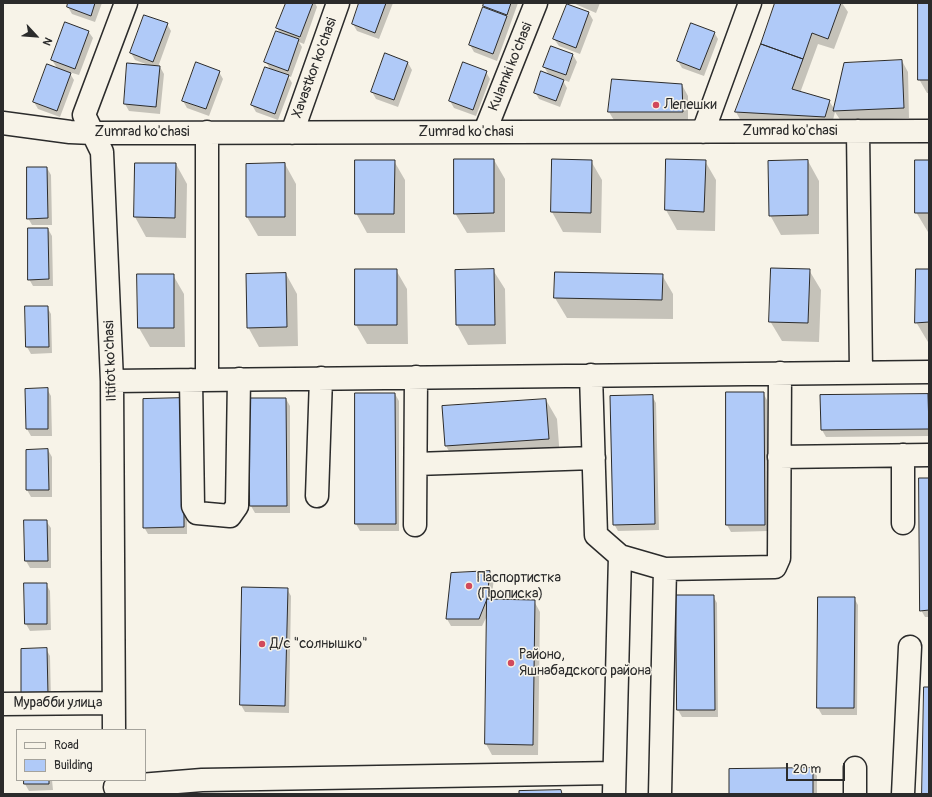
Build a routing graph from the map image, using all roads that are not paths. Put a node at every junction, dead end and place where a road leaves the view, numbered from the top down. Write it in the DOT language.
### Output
graph roads {
  1 [pos="126,3"];
  2 [pos="338,3"];
  3 [pos="536,3"];
  4 [pos="750,3"];
  5 [pos="3,124"];
  6 [pos="485,131"];
  7 [pos="858,131"];
  8 [pos="929,131"];
  9 [pos="207,132"];
  10 [pos="703,132"];
  11 [pos="93,133"];
  12 [pos="292,133"];
  13 [pos="861,372"];
  14 [pos="929,372"];
  15 [pos="780,373"];
  16 [pos="591,375"];
  17 [pos="416,377"];
  18 [pos="321,378"];
  19 [pos="239,379"];
  20 [pos="199,380"];
  21 [pos="112,381"];
  22 [pos="903,455"];
  23 [pos="929,455"];
  24 [pos="779,457"];
  25 [pos="594,458"];
  26 [pos="416,464"];
  27 [pos="317,496"];
  28 [pos="903,522"];
  29 [pos="415,525"];
  30 [pos="620,556"];
  31 [pos="665,569"];
  32 [pos="910,647"];
  33 [pos="113,703"];
  34 [pos="3,704"];
  35 [pos="114,729"];
  36 [pos="855,768"];
  37 [pos="614,783"];
  38 [pos="115,787"];
  39 [pos="202,787"];
  40 [pos="660,794"];
  41 [pos="855,794"];
  42 [pos="903,794"];
  1 -- 11 [label="street, Iltifot ko'chasi"];
  2 -- 12 [label="street, Xavastkor ko'chasi"];
  3 -- 6 [label="street, Kulamki ko'chasi"];
  4 -- 10 [label="street"];
  5 -- 11 [label="street, Zumrad ko'chasi"];
  6 -- 10 [label="street, Zumrad ko'chasi"];
  6 -- 12 [label="street, Zumrad ko'chasi"];
  7 -- 8 [label="street, Zumrad ko'chasi"];
  7 -- 10 [label="street, Zumrad ko'chasi"];
  7 -- 13 [label="street"];
  9 -- 11 [label="street, Zumrad ko'chasi"];
  9 -- 12 [label="street, Zumrad ko'chasi"];
  9 -- 20 [label="street"];
  11 -- 21 [label="street, Iltifot ko'chasi"];
  13 -- 14 [label="street"];
  13 -- 15 [label="street"];
  15 -- 16 [label="street"];
  15 -- 24 [label="street"];
  16 -- 17 [label="street"];
  16 -- 25 [label="street"];
  17 -- 18 [label="street"];
  17 -- 26 [label="street"];
  18 -- 19 [label="street"];
  18 -- 27 [label="street"];
  19 -- 20 [label="street"];
  19 -- 20 [label="street"];
  20 -- 21 [label="street"];
  21 -- 33 [label="street, Iltifot ko'chasi"];
  22 -- 23 [label="street"];
  22 -- 24 [label="street"];
  22 -- 28 [label="street"];
  24 -- 31 [label="street"];
  25 -- 26 [label="street"];
  25 -- 30 [label="street"];
  26 -- 29 [label="street"];
  30 -- 31 [label="street"];
  30 -- 37 [label="street"];
  31 -- 40 [label="street"];
  32 -- 42 [label="street"];
  33 -- 34 [label="street, Мурабби улица"];
  33 -- 35 [label="street, Iltifot ko'chasi"];
  36 -- 41 [label="street"];
  37 -- 39 [label="street"];
  38 -- 39 [label="street"];
}
